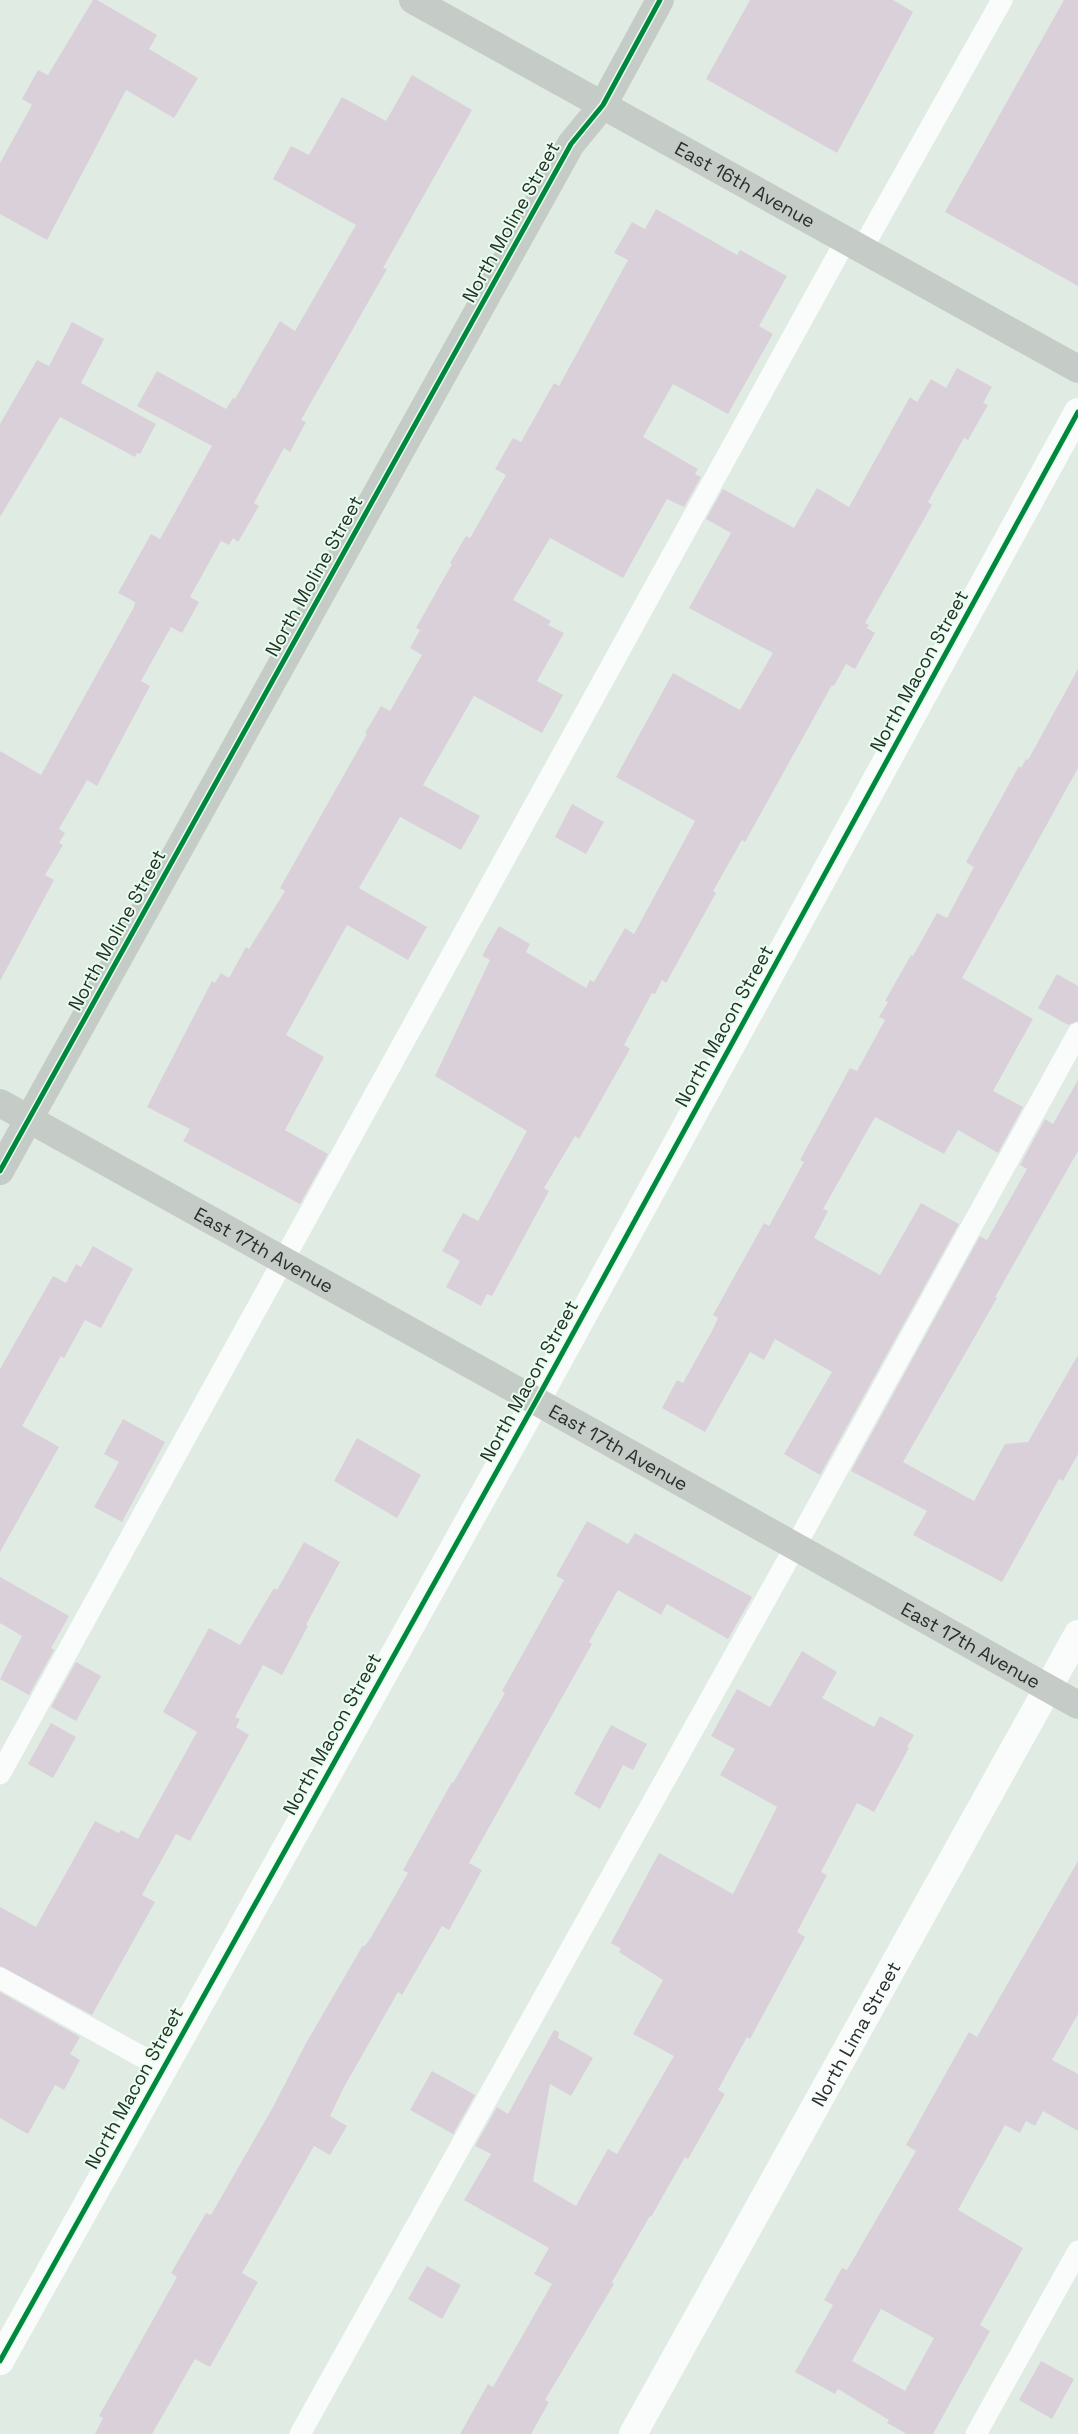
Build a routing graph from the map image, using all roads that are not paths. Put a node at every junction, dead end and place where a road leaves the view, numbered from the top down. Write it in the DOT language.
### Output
graph roads {
  1 [pos="413,0"];
  2 [pos="660,0"];
  3 [pos="1002,0"];
  4 [pos="603,105"];
  5 [pos="854,244"];
  6 [pos="1078,368"];
  7 [pos="1078,412"];
  8 [pos="1078,1034"];
  9 [pos="0,1103"];
  10 [pos="28,1119"];
  11 [pos="0,1170"];
  12 [pos="285,1260"];
  13 [pos="536,1400"];
  14 [pos="795,1547"];
  15 [pos="1078,1634"];
  16 [pos="1048,1688"];
  17 [pos="1078,1705"];
  18 [pos="0,1774"];
  19 [pos="0,1978"];
  20 [pos="162,2068"];
  21 [pos="1078,2251"];
  22 [pos="0,2361"];
  23 [pos="300,2434"];
  24 [pos="633,2434"];
  25 [pos="976,2434"];
  1 -- 4 [label="street, East 16th Avenue"];
  2 -- 4 [label="street, North Moline Street"];
  3 -- 5 [label="lane"];
  4 -- 5 [label="street, East 16th Avenue"];
  4 -- 10 [label="street, North Moline Street"];
  5 -- 6 [label="street, East 16th Avenue"];
  5 -- 12 [label="lane"];
  7 -- 13 [label="street, North Macon Street"];
  8 -- 14 [label="lane"];
  9 -- 10 [label="street, East 17th Avenue"];
  10 -- 11 [label="street, North Moline Street"];
  10 -- 12 [label="street, East 17th Avenue"];
  12 -- 13 [label="street, East 17th Avenue"];
  12 -- 18 [label="lane"];
  13 -- 14 [label="street, East 17th Avenue"];
  13 -- 20 [label="street, North Macon Street"];
  14 -- 16 [label="street, East 17th Avenue"];
  14 -- 23 [label="lane"];
  15 -- 16 [label="street, North Lima Street"];
  16 -- 17 [label="street, East 17th Avenue"];
  16 -- 24 [label="street, North Lima Street"];
  19 -- 20 [label="lane"];
  20 -- 22 [label="street, North Macon Street"];
  21 -- 25 [label="lane"];
}
